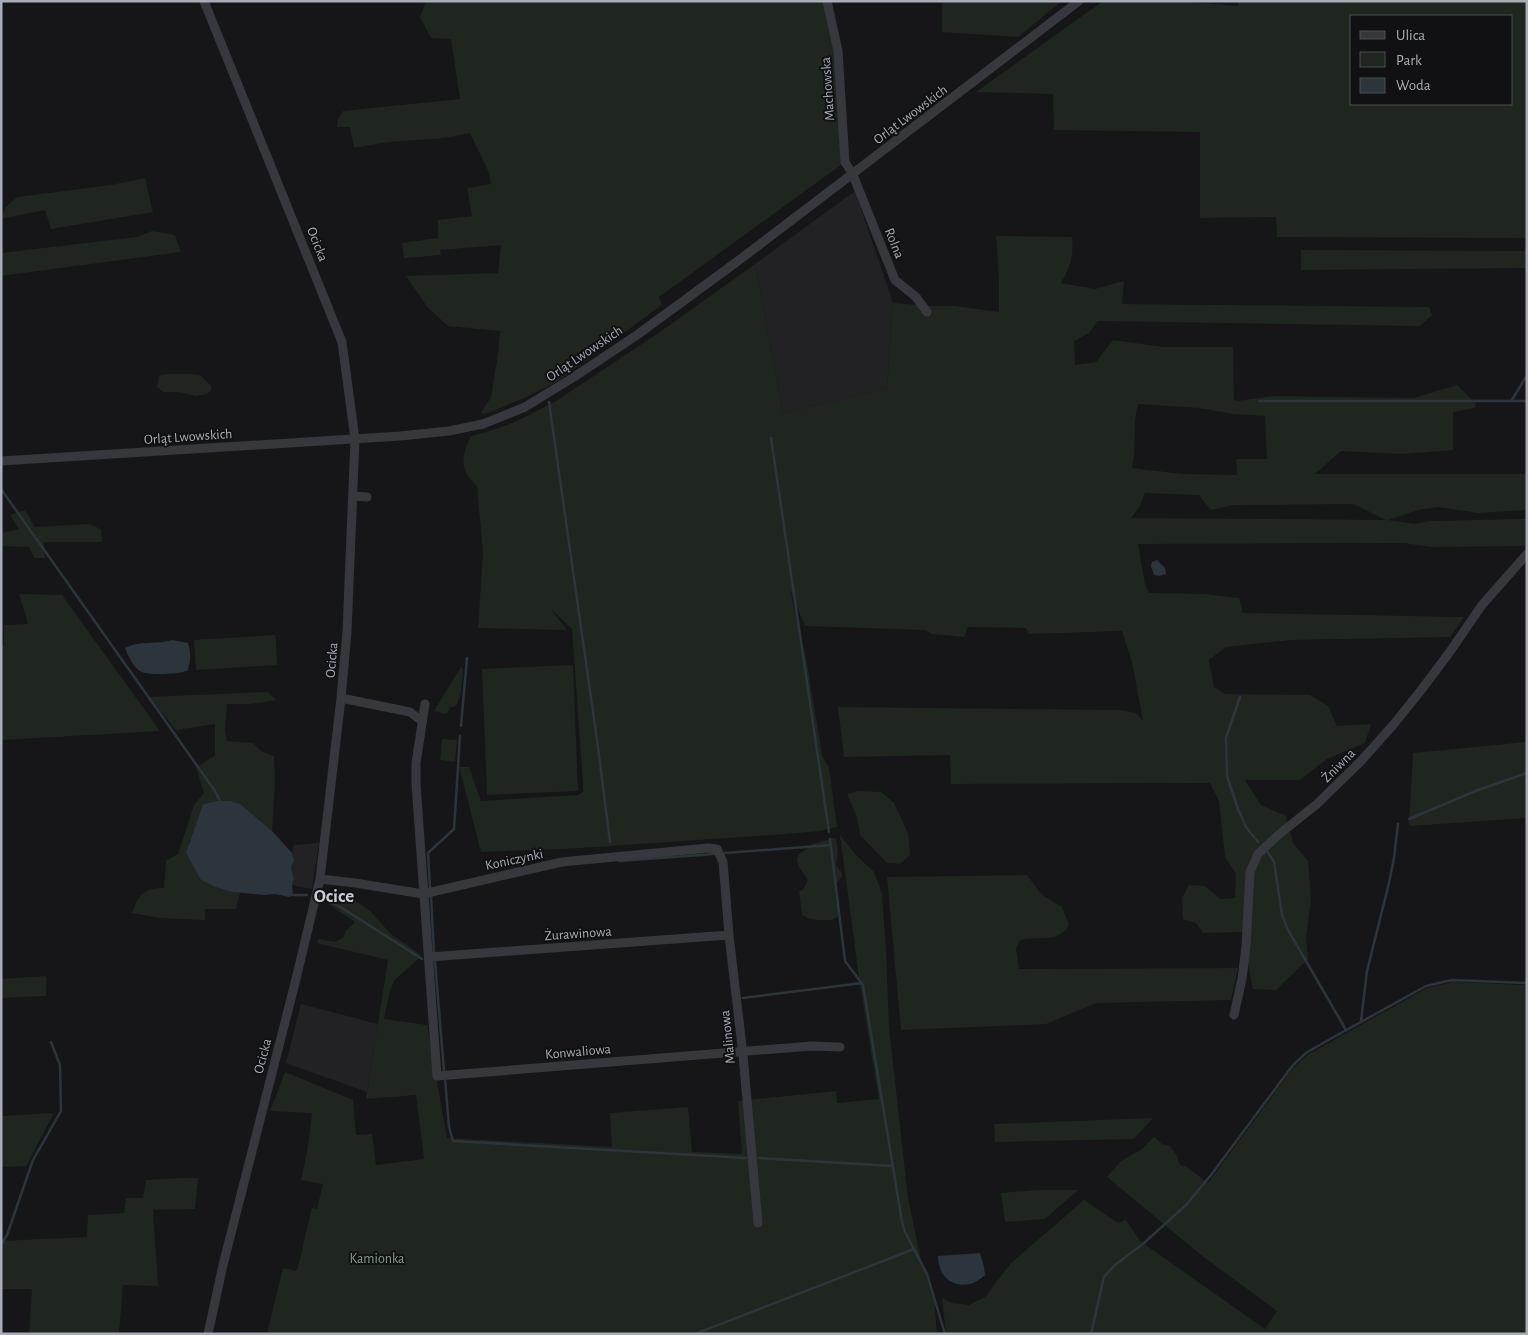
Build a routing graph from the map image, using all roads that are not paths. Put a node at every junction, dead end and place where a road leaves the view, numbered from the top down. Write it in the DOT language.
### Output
graph roads {
  1 [pos="204,1"];
  2 [pos="827,1"];
  3 [pos="1079,1"];
  4 [pos="852,175"];
  5 [pos="926,312"];
  6 [pos="355,439"];
  7 [pos="1,461"];
  8 [pos="354,496"];
  9 [pos="367,497"];
  10 [pos="1527,554"];
  11 [pos="341,698"];
  12 [pos="425,704"];
  13 [pos="422,722"];
  14 [pos="717,849"];
  15 [pos="320,879"];
  16 [pos="423,894"];
  17 [pos="729,936"];
  18 [pos="428,957"];
  19 [pos="1234,1015"];
  20 [pos="840,1047"];
  21 [pos="743,1051"];
  22 [pos="758,1223"];
  23 [pos="208,1334"];
  1 -- 6 [label="street, Ocicka"];
  2 -- 4 [label="street, Machowska"];
  3 -- 4 [label="street, Orląt Lwowskich"];
  4 -- 5 [label="street, Rolna"];
  4 -- 6 [label="street, Orląt Lwowskich"];
  6 -- 7 [label="street, Orląt Lwowskich"];
  6 -- 8 [label="street, Ocicka"];
  8 -- 9 [label="street"];
  8 -- 11 [label="street, Ocicka"];
  10 -- 19 [label="street, Żniwna"];
  11 -- 13 [label="street"];
  11 -- 15 [label="street, Ocicka"];
  12 -- 13 [label="street"];
  13 -- 16 [label="street"];
  14 -- 16 [label="street, Koniczynki"];
  14 -- 17 [label="street, Malinowa"];
  15 -- 16 [label="street, Koniczynki"];
  15 -- 23 [label="street, Ocicka"];
  16 -- 18 [label="street"];
  17 -- 18 [label="street, Żurawinowa"];
  17 -- 21 [label="street, Malinowa"];
  18 -- 21 [label="street, Konwaliowa"];
  20 -- 21 [label="street, Konwaliowa"];
  21 -- 22 [label="street, Malinowa"];
}
